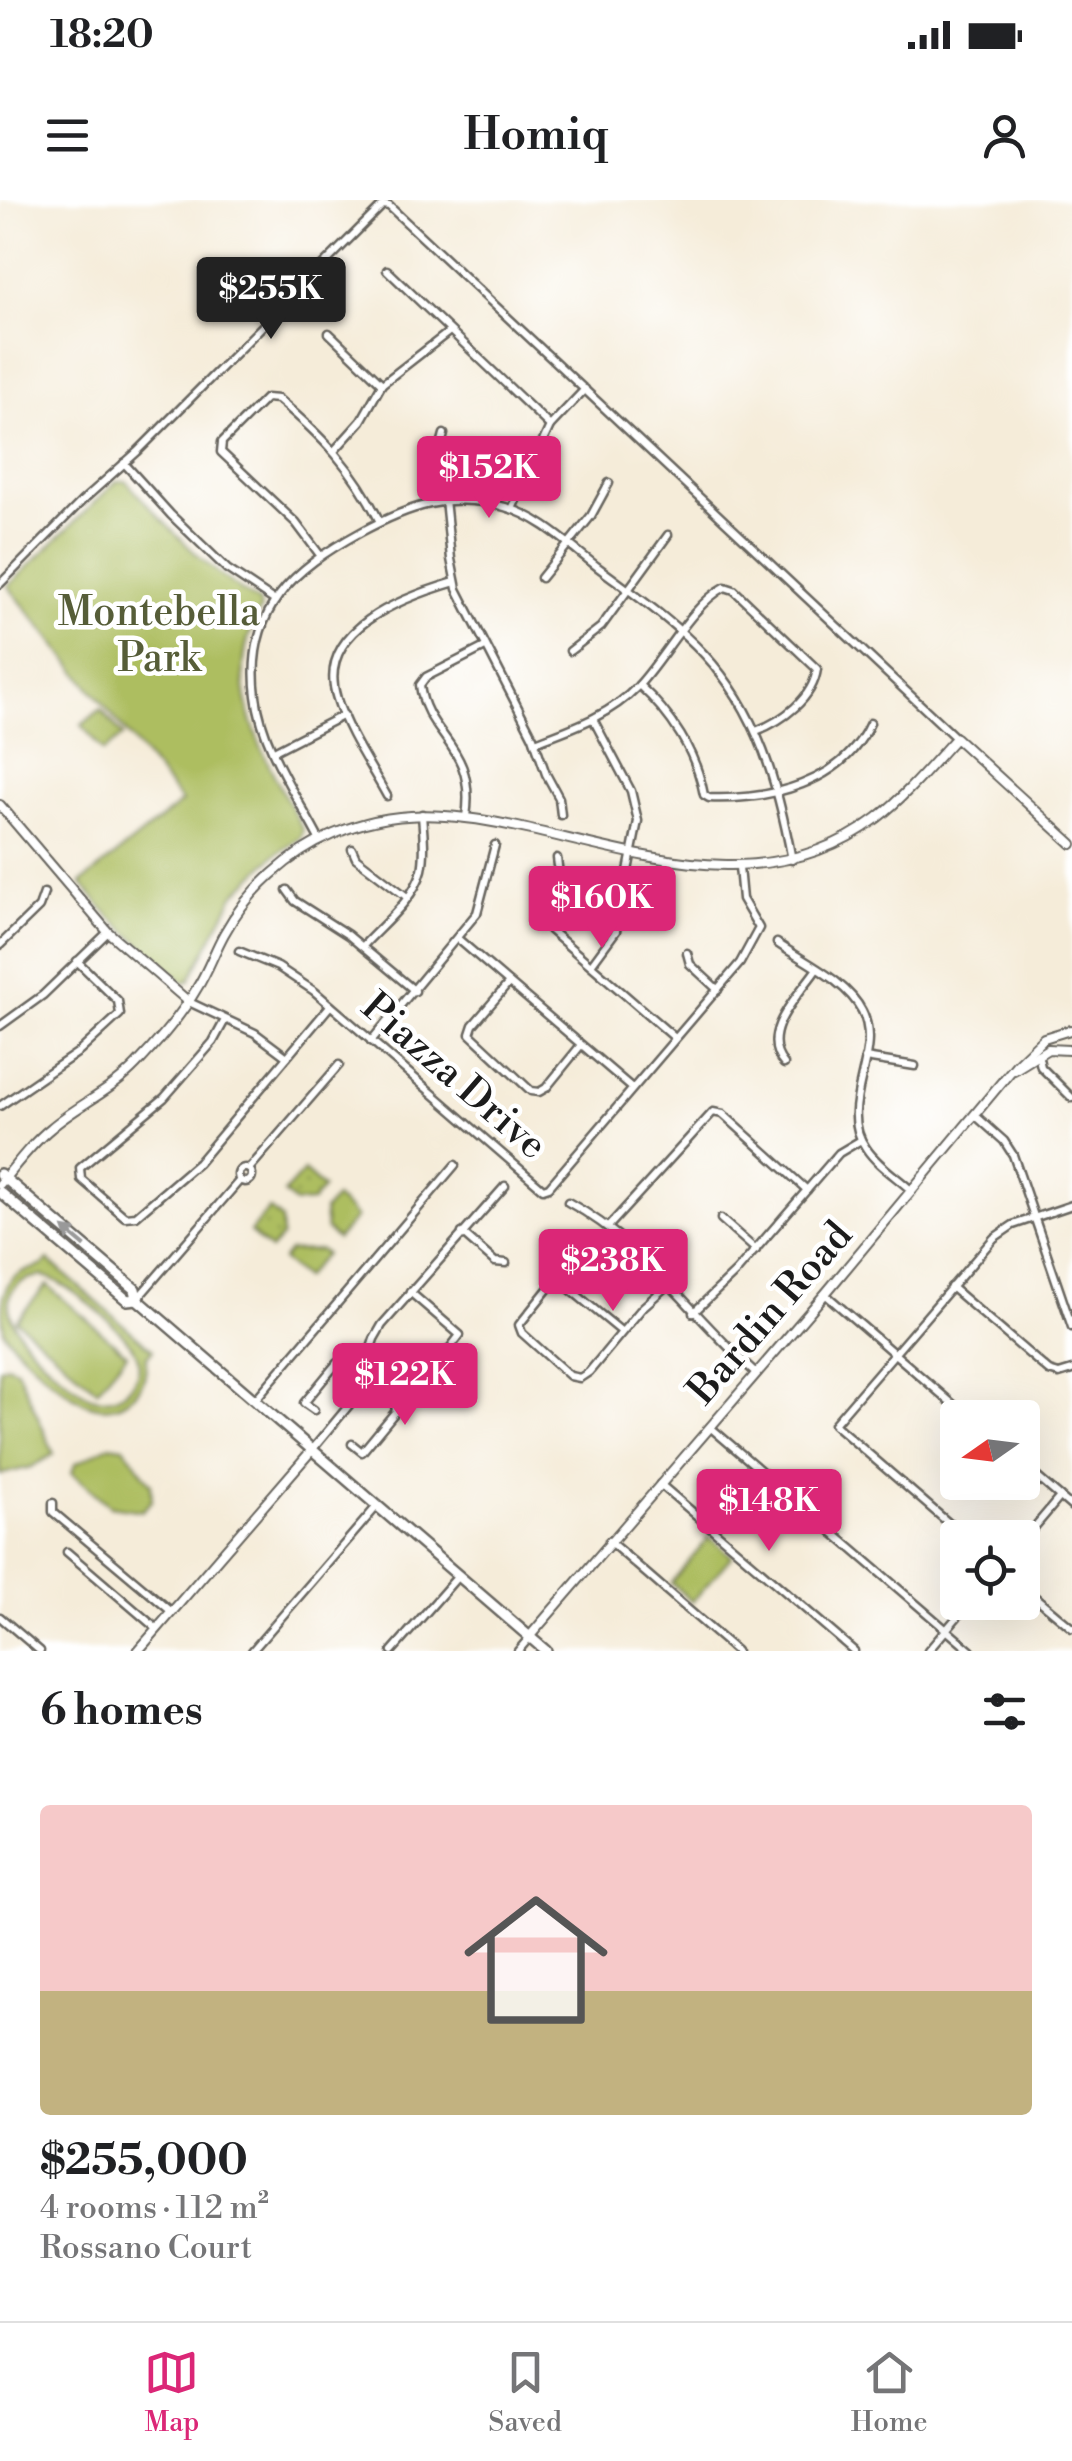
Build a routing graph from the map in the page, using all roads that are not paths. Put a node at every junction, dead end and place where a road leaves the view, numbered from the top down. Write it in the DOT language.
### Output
graph roads {
  1 [pos="387,270"];
  2 [pos="450,330"];
  3 [pos="329,333"];
  4 [pos="382,384"];
  5 [pos="584,388"];
  6 [pos="550,426"];
  7 [pos="444,434"];
  8 [pos="334,450"];
  9 [pos="124,463"];
  10 [pos="609,483"];
  11 [pos="445,500"];
  12 [pos="512,509"];
  13 [pos="380,522"];
  14 [pos="668,535"];
  15 [pos="568,546"];
  16 [pos="320,554"];
  17 [pos="541,578"];
  18 [pos="455,582"];
  19 [pos="0,584"];
  20 [pos="629,591"];
  21 [pos="275,601"];
  22 [pos="680,631"];
  23 [pos="486,647"];
  24 [pos="570,652"];
  25 [pos="639,685"];
  26 [pos="344,714"];
  27 [pos="592,719"];
  28 [pos="870,723"];
  29 [pos="756,731"];
  30 [pos="956,738"];
  31 [pos="535,742"];
  32 [pos="274,752"];
  33 [pos="777,793"];
  34 [pos="387,796"];
  35 [pos="0,805"];
  36 [pos="422,814"];
  37 [pos="561,815"];
  38 [pos="466,817"];
  39 [pos="320,841"];
  40 [pos="1072,844"];
  41 [pos="495,845"];
  42 [pos="352,849"];
  43 [pos="632,852"];
  44 [pos="557,858"];
  45 [pos="792,860"];
  46 [pos="738,867"];
  47 [pos="287,890"];
  48 [pos="44,892"];
  49 [pos="407,897"];
  50 [pos="108,932"];
  51 [pos="458,938"];
  52 [pos="2,941"];
  53 [pos="776,943"];
  54 [pos="363,946"];
  55 [pos="240,950"];
  56 [pos="687,953"];
  57 [pos="78,962"];
  58 [pos="591,965"];
  59 [pos="816,970"];
  60 [pos="509,983"];
  61 [pos="415,990"];
  62 [pos="718,990"];
  63 [pos="189,1002"];
  64 [pos="330,1006"];
  65 [pos="224,1020"];
  66 [pos="0,1026"];
  67 [pos="1071,1030"];
  68 [pos="675,1038"];
  69 [pos="370,1041"];
  70 [pos="582,1045"];
  71 [pos="1070,1052"];
  72 [pos="1038,1054"];
  73 [pos="287,1057"];
  74 [pos="865,1058"];
  75 [pos="784,1064"];
  76 [pos="340,1065"];
  77 [pos="915,1066"];
  78 [pos="1014,1070"];
  79 [pos="632,1088"];
  80 [pos="1072,1098"];
  81 [pos="0,1106"];
  82 [pos="976,1116"];
  83 [pos="861,1140"];
  84 [pos="455,1165"];
  85 [pos="2,1179"];
  86 [pos="506,1186"];
  87 [pos="806,1190"];
  88 [pos="912,1190"];
  89 [pos="0,1192"];
  90 [pos="568,1202"];
  91 [pos="1072,1205"];
  92 [pos="1034,1218"];
  93 [pos="721,1219"];
  94 [pos="608,1227"];
  95 [pos="462,1233"];
  96 [pos="756,1250"];
  97 [pos="506,1263"];
  98 [pos="669,1284"];
  99 [pos="952,1287"];
  100 [pos="410,1292"];
  101 [pos="824,1294"];
  102 [pos="137,1299"];
  103 [pos="693,1312"];
  104 [pos="1072,1328"];
  105 [pos="622,1332"];
  106 [pos="894,1353"];
  107 [pos="366,1365"];
  108 [pos="1072,1370"];
  109 [pos="756,1373"];
  110 [pos="432,1380"];
  111 [pos="361,1386"];
  112 [pos="948,1400"];
  113 [pos="254,1401"];
  114 [pos="314,1410"];
  115 [pos="710,1427"];
  116 [pos="352,1444"];
  117 [pos="311,1451"];
  118 [pos="1040,1480"];
  119 [pos="660,1484"];
  120 [pos="1060,1497"];
  121 [pos="53,1503"];
  122 [pos="378,1505"];
  123 [pos="1072,1507"];
  124 [pos="945,1520"];
  125 [pos="1040,1521"];
  126 [pos="609,1542"];
  127 [pos="67,1552"];
  128 [pos="459,1575"];
  129 [pos="1040,1601"];
  130 [pos="172,1612"];
  131 [pos="0,1617"];
  132 [pos="955,1620"];
  133 [pos="1072,1628"];
  134 [pos="157,1629"];
  135 [pos="946,1630"];
  136 [pos="530,1636"];
  137 [pos="40,1651"];
  138 [pos="138,1651"];
  139 [pos="252,1651"];
  140 [pos="392,1651"];
  141 [pos="518,1651"];
  142 [pos="546,1651"];
  143 [pos="736,1651"];
  144 [pos="854,1651"];
  145 [pos="928,1651"];
  146 [pos="971,1651"];
  1 -- 2 [label="street"];
  2 -- 4 [label="street"];
  2 -- 6 [label="street"];
  3 -- 4 [label="street"];
  4 -- 8 [label="street"];
  5 -- 6 [label="street"];
  5 -- 9 [label="street"];
  5 -- 30 [label="street"];
  6 -- 12 [label="street"];
  7 -- 11 [label="street"];
  8 -- 13 [label="street"];
  8 -- 16 [label="street"];
  9 -- 19 [label="street"];
  9 -- 21 [label="street"];
  10 -- 15 [label="street"];
  11 -- 12 [label="street"];
  11 -- 13 [label="street"];
  11 -- 18 [label="street"];
  12 -- 15 [label="street"];
  13 -- 16 [label="street"];
  14 -- 20 [label="street"];
  15 -- 17 [label="street"];
  15 -- 20 [label="street"];
  16 -- 21 [label="street"];
  18 -- 23 [label="street"];
  18 -- 26 [label="street"];
  20 -- 22 [label="street"];
  20 -- 24 [label="street"];
  21 -- 32 [label="street"];
  22 -- 25 [label="street"];
  22 -- 29 [label="street"];
  22 -- 29 [label="street"];
  23 -- 31 [label="street"];
  23 -- 38 [label="street"];
  25 -- 27 [label="street"];
  25 -- 33 [label="street"];
  26 -- 32 [label="street"];
  26 -- 34 [label="street"];
  27 -- 31 [label="street"];
  27 -- 43 [label="street"];
  28 -- 33 [label="street"];
  29 -- 33 [label="street"];
  30 -- 40 [label="street"];
  30 -- 45 [label="street"];
  31 -- 37 [label="street"];
  32 -- 39 [label="street"];
  33 -- 45 [label="street"];
  35 -- 50 [label="street"];
  36 -- 38 [label="street"];
  36 -- 39 [label="street"];
  36 -- 49 [label="street"];
  38 -- 43 [label="street"];
  39 -- 63 [label="street"];
  41 -- 51 [label="street"];
  42 -- 49 [label="street"];
  43 -- 46 [label="street"];
  43 -- 58 [label="street"];
  44 -- 58 [label="street"];
  45 -- 46 [label="street"];
  46 -- 62 [label="street, Piazza Drive"];
  47 -- 54 [label="street"];
  48 -- 52 [label="street"];
  49 -- 54 [label="street"];
  50 -- 57 [label="street"];
  50 -- 63 [label="street"];
  51 -- 60 [label="street"];
  51 -- 61 [label="street"];
  53 -- 59 [label="street"];
  54 -- 61 [label="street"];
  55 -- 64 [label="street, Piazza Drive"];
  56 -- 62 [label="street"];
  57 -- 66 [label="street"];
  57 -- 81 [label="street"];
  58 -- 68 [label="street"];
  59 -- 74 [label="street"];
  59 -- 75 [label="street"];
  60 -- 70 [label="street"];
  60 -- 70 [label="street"];
  61 -- 69 [label="street"];
  62 -- 68 [label="street, Piazza Drive"];
  63 -- 65 [label="street"];
  63 -- 85 [label="street"];
  64 -- 69 [label="street, Piazza Drive"];
  64 -- 73 [label="street"];
  65 -- 73 [label="street"];
  65 -- 73 [label="street"];
  67 -- 71 [label="street"];
  67 -- 78 [label="street, Bardin Road"];
  68 -- 79 [label="street, Piazza Drive"];
  69 -- 79 [label="street, Piazza Drive"];
  70 -- 79 [label="street"];
  71 -- 72 [label="street, Bardin Road"];
  72 -- 78 [label="street, Bardin Road"];
  72 -- 80 [label="street"];
  74 -- 77 [label="street"];
  74 -- 83 [label="street"];
  76 -- 102 [label="street"];
  78 -- 82 [label="street, Bardin Road"];
  82 -- 88 [label="street, Bardin Road"];
  82 -- 92 [label="street"];
  83 -- 87 [label="street"];
  83 -- 88 [label="street"];
  84 -- 113 [label="street"];
  102 -- 85 [label="main road, one-way"];
  86 -- 95 [label="street"];
  87 -- 94 [label="street"];
  87 -- 96 [label="street"];
  88 -- 101 [label="street, Bardin Road"];
  89 -- 102 [label="main road"];
  90 -- 94 [label="street"];
  91 -- 92 [label="street"];
  92 -- 99 [label="street"];
  92 -- 104 [label="street"];
  93 -- 96 [label="street"];
  94 -- 98 [label="street"];
  95 -- 97 [label="street"];
  95 -- 100 [label="street"];
  96 -- 103 [label="street"];
  98 -- 103 [label="street"];
  98 -- 105 [label="street"];
  99 -- 106 [label="street"];
  99 -- 108 [label="street"];
  100 -- 107 [label="street"];
  100 -- 110 [label="street"];
  101 -- 106 [label="street"];
  101 -- 109 [label="street, Bardin Road"];
  102 -- 113 [label="main road"];
  103 -- 109 [label="street"];
  105 -- 105 [label="street"];
  106 -- 112 [label="street"];
  106 -- 124 [label="street"];
  107 -- 111 [label="street"];
  107 -- 114 [label="street"];
  109 -- 115 [label="street, Bardin Road"];
  111 -- 116 [label="street"];
  111 -- 117 [label="street"];
  113 -- 117 [label="main road"];
  115 -- 119 [label="street, Bardin Road"];
  115 -- 135 [label="street"];
  117 -- 122 [label="main road"];
  117 -- 130 [label="street"];
  118 -- 120 [label="street"];
  119 -- 126 [label="street, Bardin Road"];
  119 -- 144 [label="street"];
  120 -- 123 [label="street"];
  120 -- 125 [label="street"];
  121 -- 130 [label="street"];
  122 -- 128 [label="main road"];
  122 -- 139 [label="street"];
  126 -- 136 [label="street, Bardin Road"];
  126 -- 143 [label="street"];
  127 -- 134 [label="street"];
  128 -- 136 [label="main road"];
  128 -- 140 [label="street"];
  129 -- 133 [label="street"];
  130 -- 134 [label="street"];
  131 -- 137 [label="street"];
  132 -- 135 [label="street"];
  134 -- 138 [label="street"];
  135 -- 145 [label="street"];
  135 -- 146 [label="street"];
  136 -- 141 [label="street"];
  136 -- 142 [label="main road"];
}
